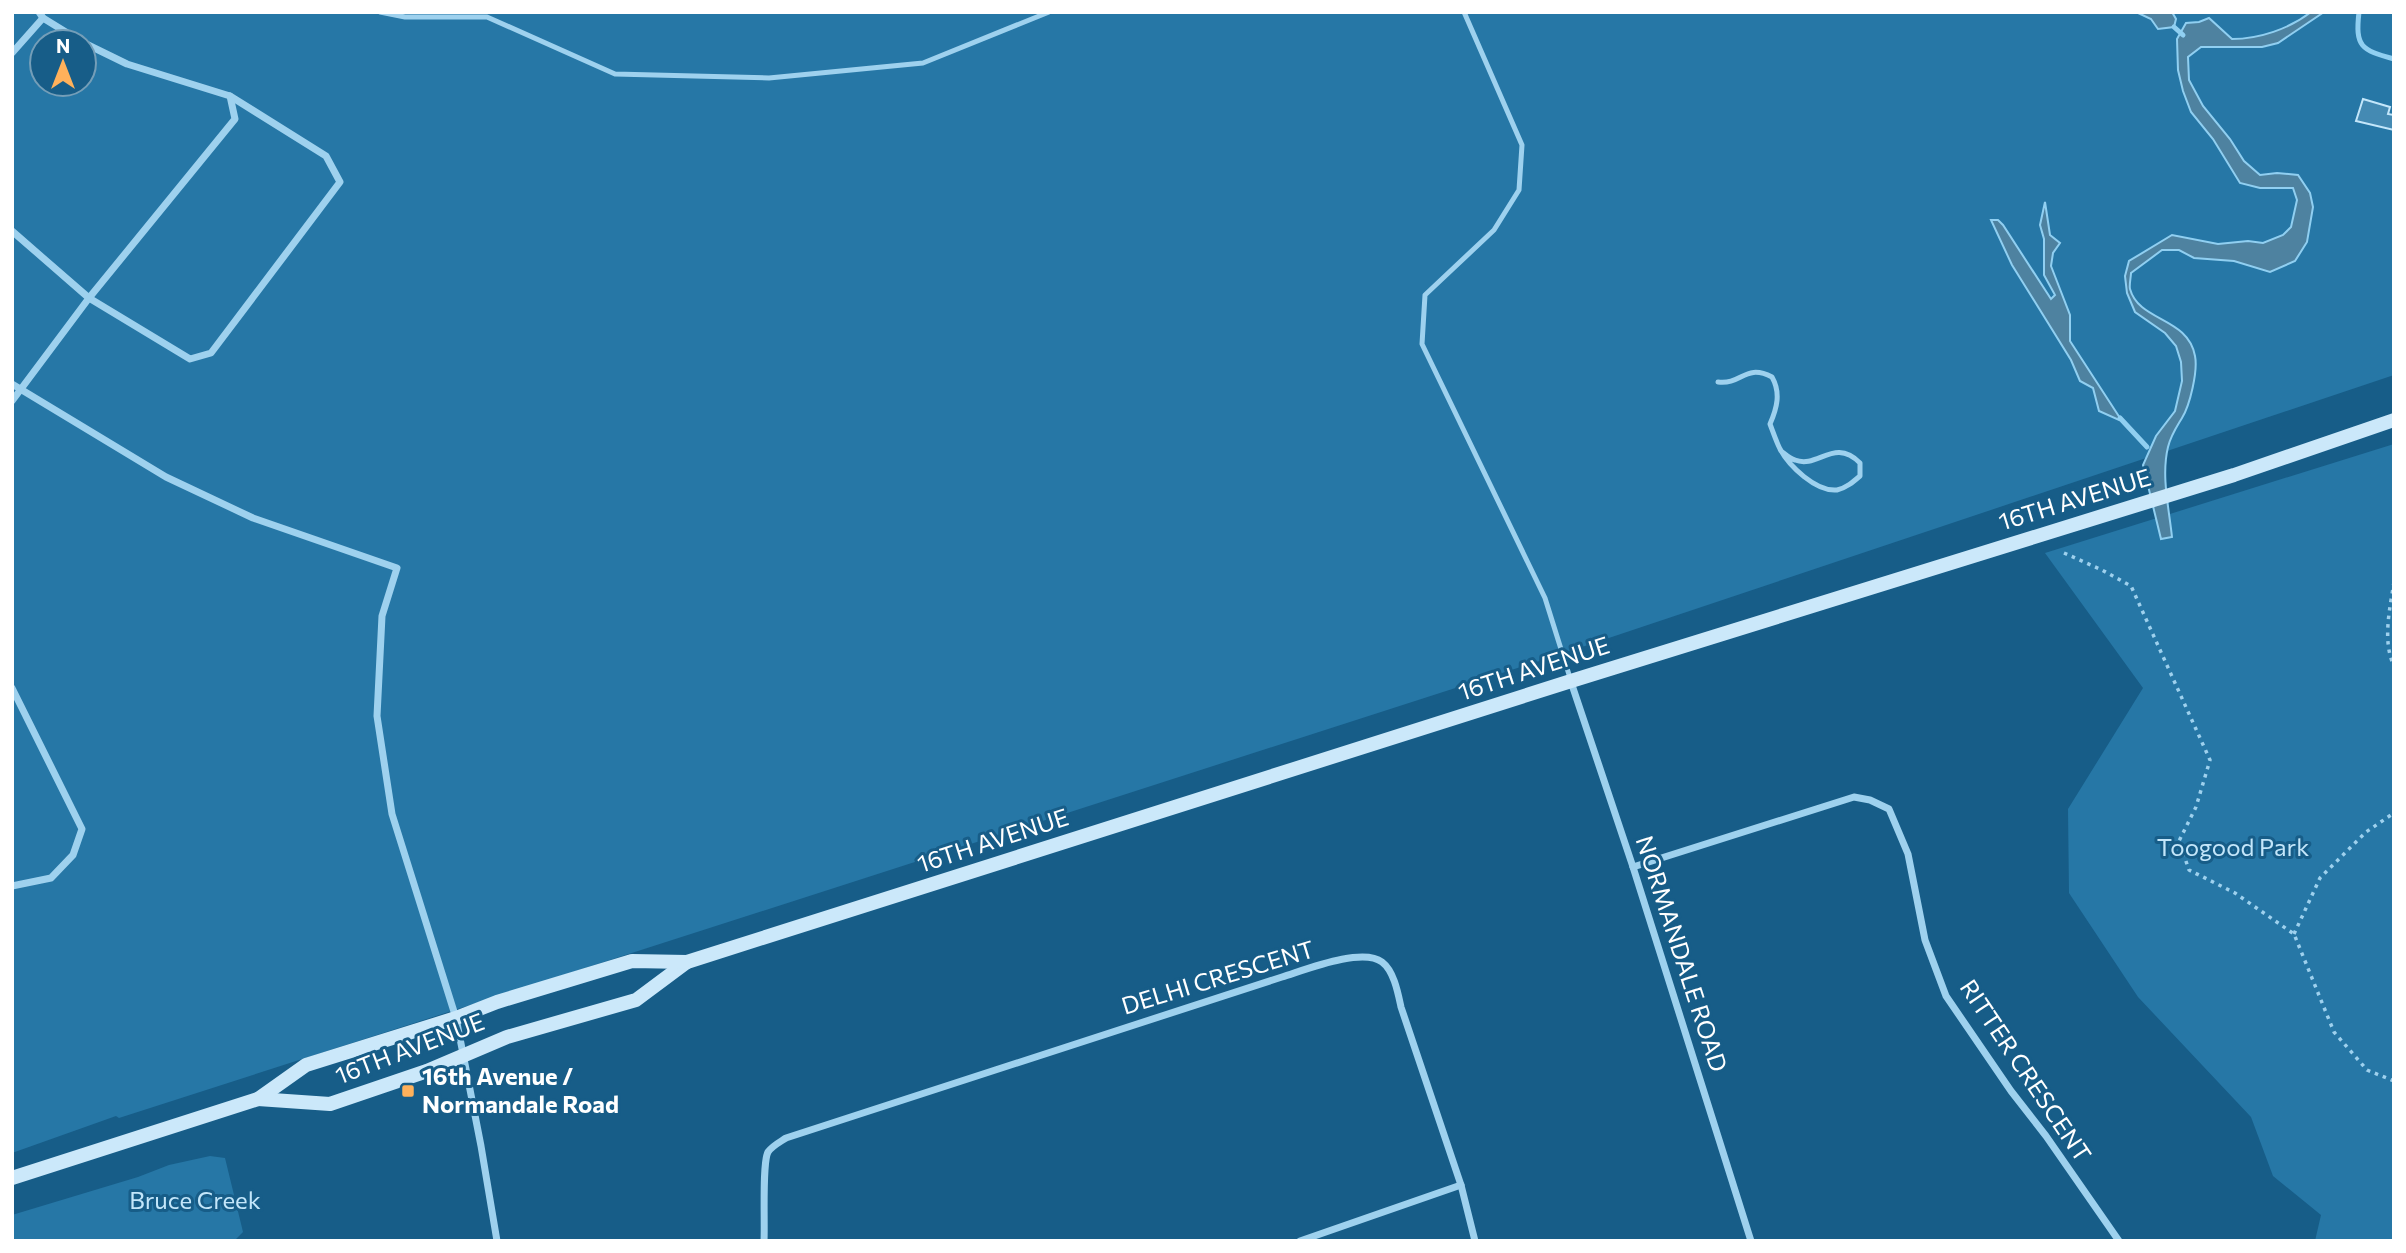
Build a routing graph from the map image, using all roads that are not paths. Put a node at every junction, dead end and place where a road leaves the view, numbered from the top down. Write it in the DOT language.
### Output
graph roads {
  1 [pos="380,12"];
  2 [pos="1049,12"];
  3 [pos="1464,12"];
  4 [pos="41,15"];
  5 [pos="61,28"];
  6 [pos="98,50"];
  7 [pos="12,53"];
  8 [pos="230,96"];
  9 [pos="12,231"];
  10 [pos="89,298"];
  11 [pos="1718,382"];
  12 [pos="12,384"];
  13 [pos="20,390"];
  14 [pos="12,401"];
  15 [pos="2394,420"];
  16 [pos="1781,451"];
  17 [pos="1571,681"];
  18 [pos="12,688"];
  19 [pos="1633,867"];
  20 [pos="12,886"];
  21 [pos="687,962"];
  22 [pos="456,1018"];
  23 [pos="464,1056"];
  24 [pos="258,1099"];
  25 [pos="12,1178"];
  26 [pos="1461,1185"];
  27 [pos="496,1241"];
  28 [pos="765,1241"];
  29 [pos="1300,1241"];
  30 [pos="1475,1241"];
  31 [pos="1751,1241"];
  32 [pos="2119,1241"];
  1 -- 2 [label="lane"];
  3 -- 17 [label="lane"];
  4 -- 5 [label="street"];
  4 -- 7 [label="street"];
  6 -- 8 [label="street"];
  8 -- 10 [label="street"];
  8 -- 10 [label="street"];
  9 -- 10 [label="street"];
  10 -- 13 [label="street"];
  11 -- 16 [label="lane"];
  12 -- 13 [label="street"];
  13 -- 14 [label="street"];
  13 -- 22 [label="street"];
  15 -- 17 [label="main road, 16TH AVENUE"];
  16 -- 16 [label="lane"];
  17 -- 19 [label="street, NORMANDALE ROAD"];
  17 -- 21 [label="main road, 16TH AVENUE"];
  18 -- 20 [label="street"];
  19 -- 31 [label="street, NORMANDALE ROAD"];
  19 -- 32 [label="street, RITTER CRESCENT"];
  21 -- 22 [label="main road, 16TH AVENUE"];
  21 -- 23 [label="main road, 16TH AVENUE"];
  22 -- 23 [label="street"];
  22 -- 24 [label="main road, 16TH AVENUE"];
  23 -- 24 [label="main road, 16TH AVENUE"];
  23 -- 27 [label="street"];
  24 -- 25 [label="main road, 16TH AVENUE"];
  26 -- 28 [label="street, DELHI CRESCENT"];
  26 -- 29 [label="street"];
  26 -- 30 [label="street"];
}
